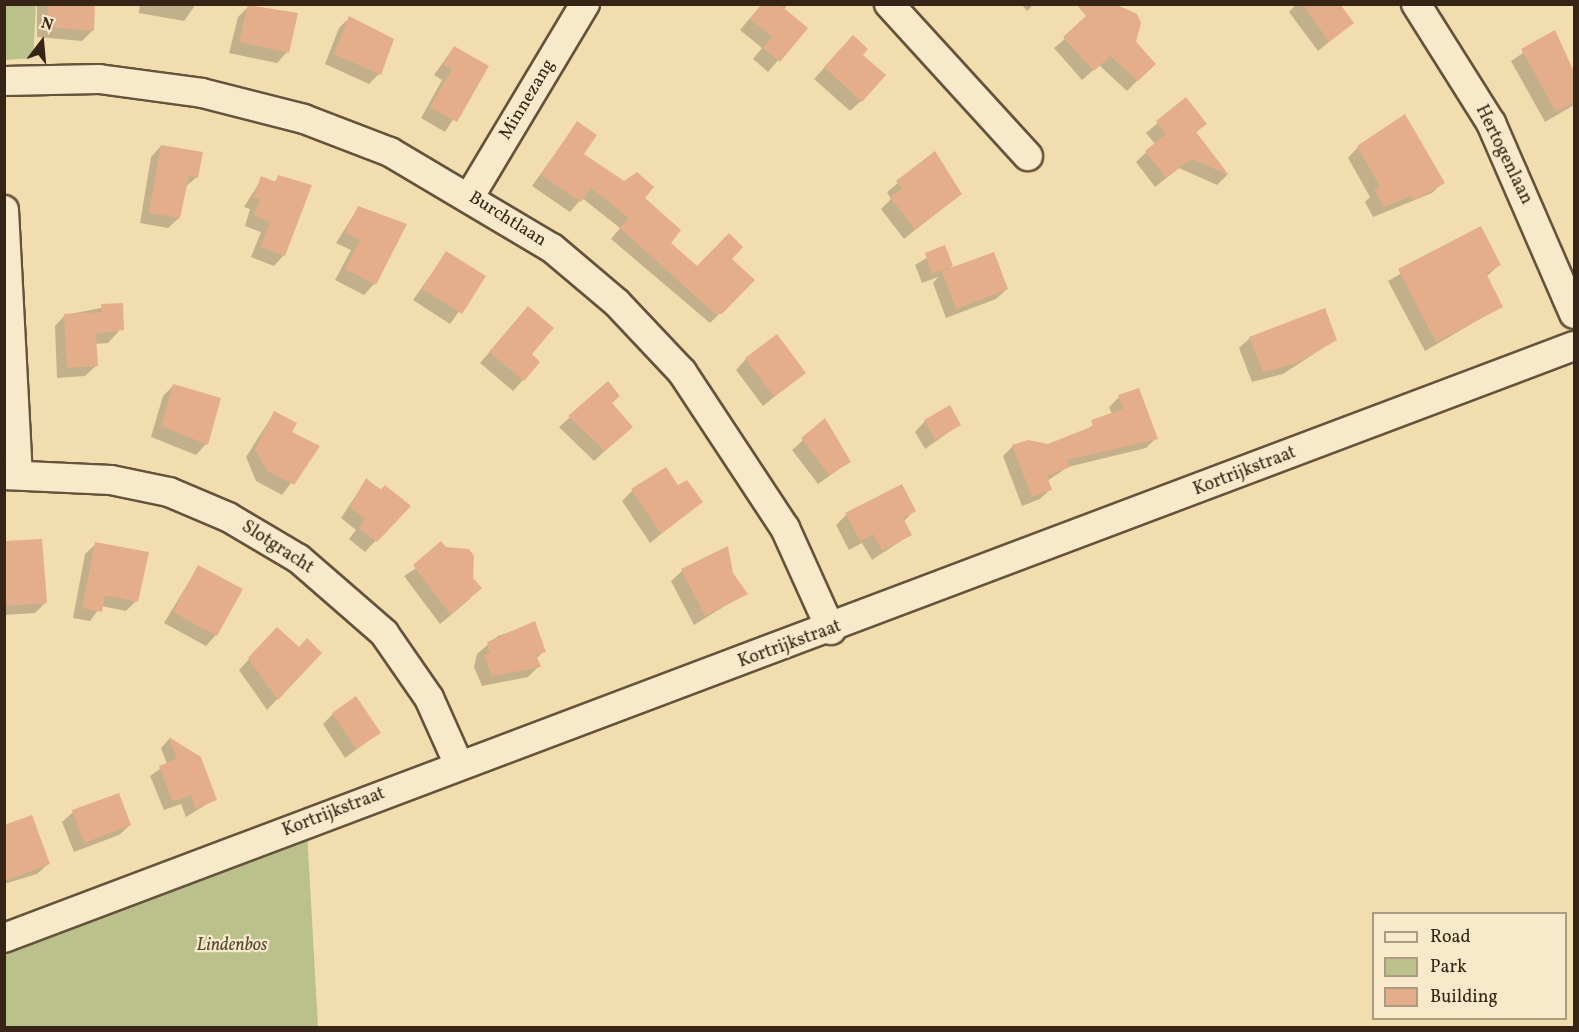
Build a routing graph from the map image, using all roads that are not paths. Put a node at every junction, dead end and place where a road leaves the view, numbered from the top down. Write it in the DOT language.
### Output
graph roads {
  1 [pos="585,4"];
  2 [pos="889,4"];
  3 [pos="1416,4"];
  4 [pos="4,81"];
  5 [pos="1028,156"];
  6 [pos="470,196"];
  7 [pos="4,210"];
  8 [pos="1575,314"];
  9 [pos="1575,346"];
  10 [pos="11,474"];
  11 [pos="831,630"];
  12 [pos="459,765"];
  13 [pos="4,938"];
  1 -- 6 [label="street, Minnezang"];
  2 -- 5 [label="street"];
  3 -- 8 [label="street, Hertogenlaan"];
  4 -- 6 [label="street, Burchtlaan"];
  6 -- 11 [label="street, Burchtlaan"];
  7 -- 10 [label="street"];
  9 -- 11 [label="street, Kortrijkstraat"];
  10 -- 12 [label="street, Slotgracht"];
  11 -- 12 [label="street, Kortrijkstraat"];
  12 -- 13 [label="street, Kortrijkstraat"];
}
